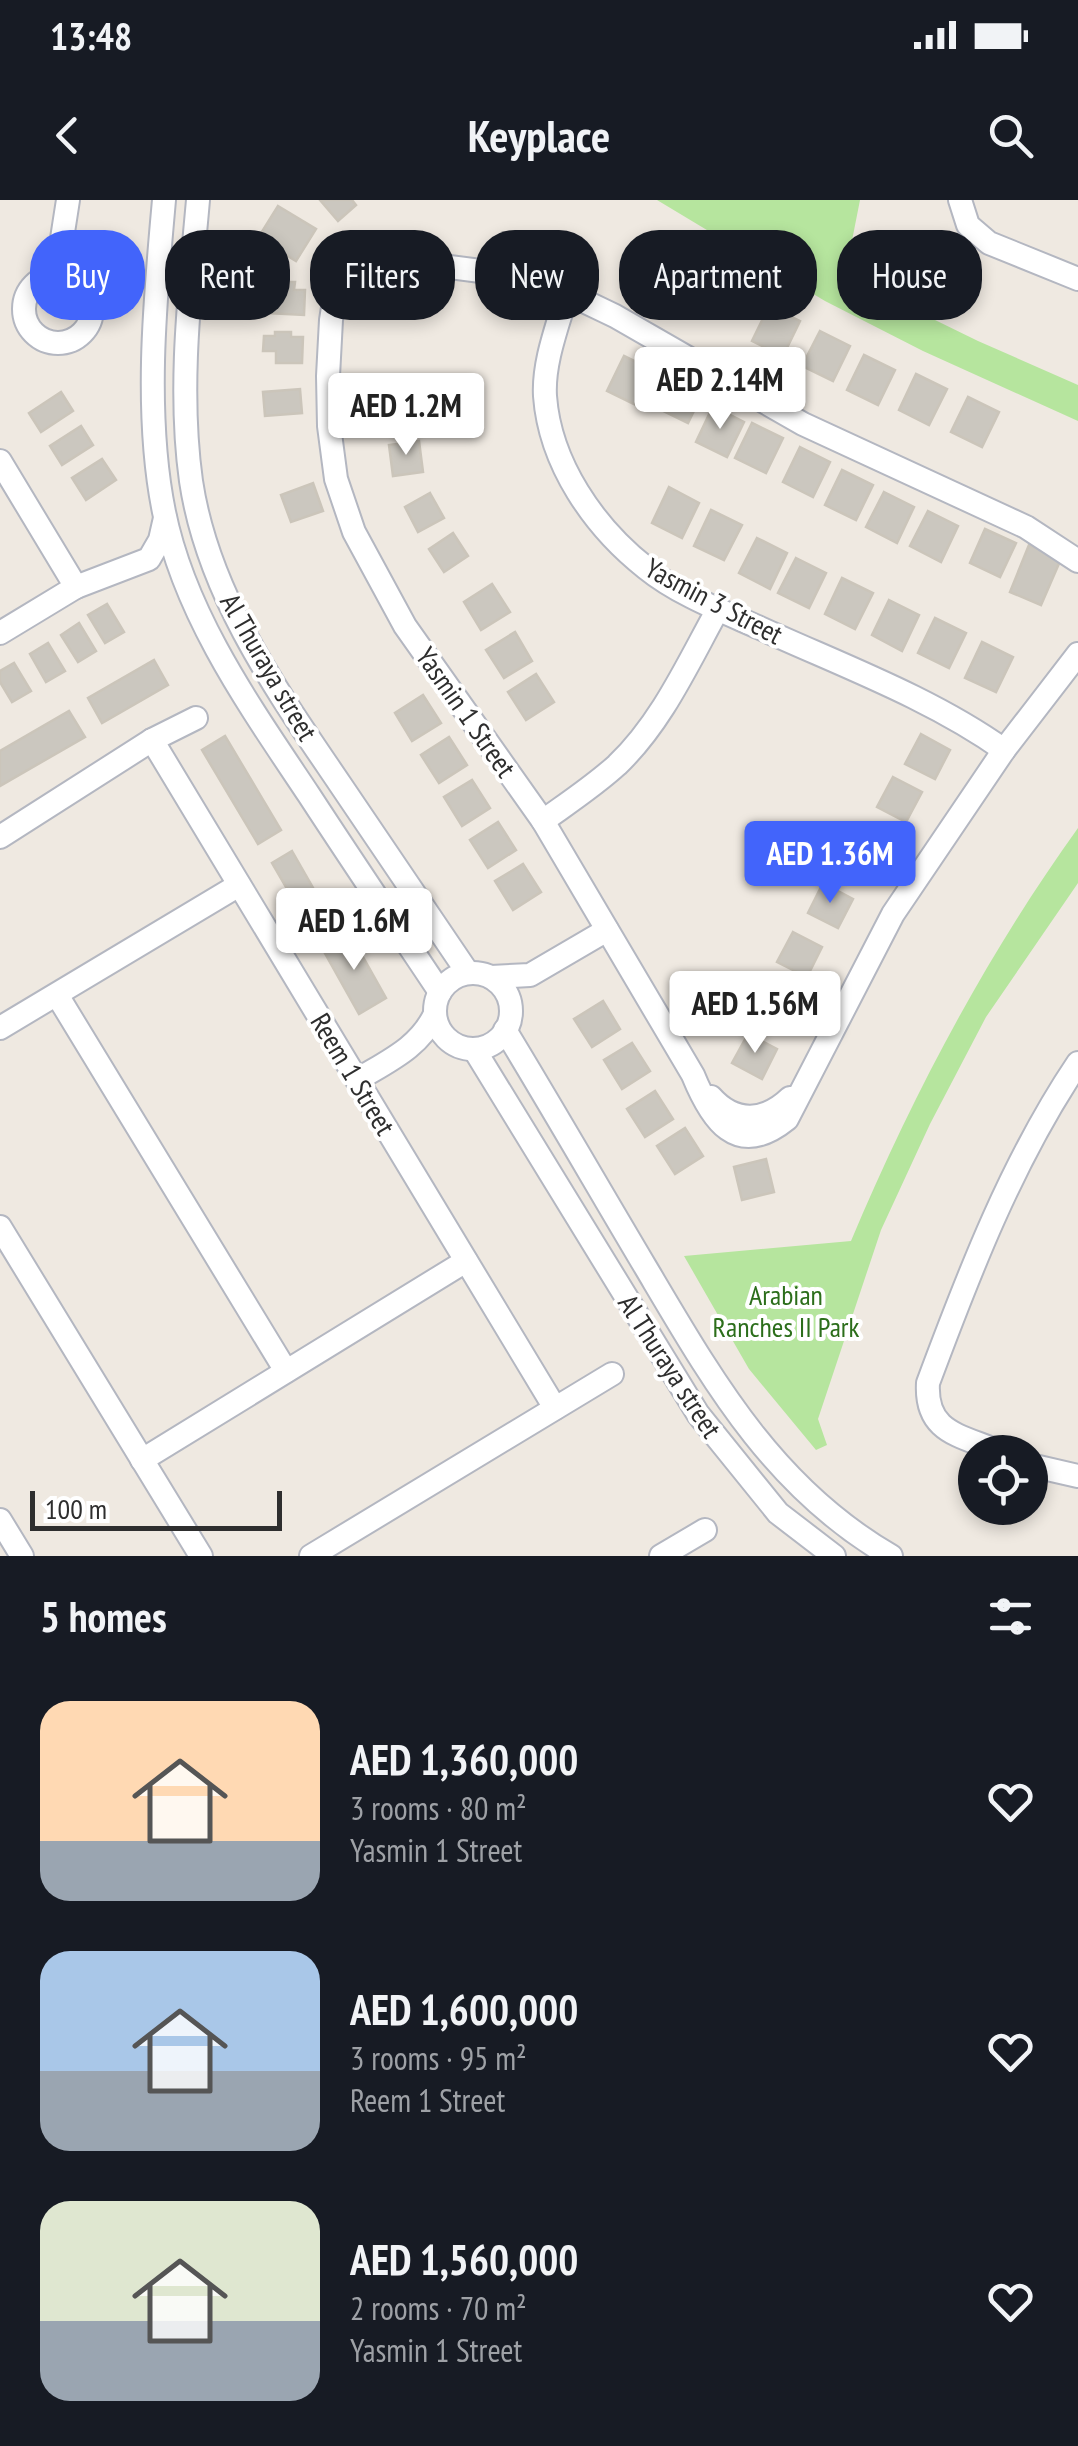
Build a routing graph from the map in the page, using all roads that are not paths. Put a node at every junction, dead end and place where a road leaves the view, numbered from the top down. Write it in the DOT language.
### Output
graph roads {
  1 [pos="68,200"];
  2 [pos="142,200"];
  3 [pos="164,200"];
  4 [pos="198,200"];
  5 [pos="960,200"];
  6 [pos="971,200"];
  7 [pos="63,230"];
  8 [pos="161,234"];
  9 [pos="1021,254"];
  10 [pos="475,269"];
  11 [pos="1078,279"];
  12 [pos="30,290"];
  13 [pos="599,308"];
  14 [pos="12,310"];
  15 [pos="89,320"];
  16 [pos="559,320"];
  17 [pos="0,461"];
  18 [pos="165,518"];
  19 [pos="149,559"];
  20 [pos="1076,561"];
  21 [pos="186,584"];
  22 [pos="76,587"];
  23 [pos="718,609"];
  24 [pos="0,633"];
  25 [pos="1077,656"];
  26 [pos="196,718"];
  27 [pos="152,740"];
  28 [pos="1004,750"];
  29 [pos="542,820"];
  30 [pos="0,836"];
  31 [pos="239,885"];
  32 [pos="607,930"];
  33 [pos="530,974"];
  34 [pos="480,975"];
  35 [pos="56,994"];
  36 [pos="437,1003"];
  37 [pos="508,1020"];
  38 [pos="0,1028"];
  39 [pos="465,1047"];
  40 [pos="410,1048"];
  41 [pos="1078,1063"];
  42 [pos="357,1080"];
  43 [pos="0,1227"];
  44 [pos="466,1261"];
  45 [pos="286,1371"];
  46 [pos="612,1374"];
  47 [pos="555,1408"];
  48 [pos="972,1435"];
  49 [pos="142,1460"];
  50 [pos="1048,1469"];
  51 [pos="1078,1476"];
  52 [pos="0,1520"];
  53 [pos="705,1530"];
  54 [pos="22,1556"];
  55 [pos="201,1556"];
  56 [pos="312,1556"];
  57 [pos="661,1556"];
  58 [pos="834,1556"];
  59 [pos="891,1556"];
  1 -- 7 [label="street"];
  2 -- 8 [label="street"];
  3 -- 8 [label="street, Al Thuraya street"];
  4 -- 34 [label="street, Al Thuraya street"];
  5 -- 9 [label="street"];
  6 -- 9 [label="street"];
  8 -- 18 [label="street, Al Thuraya street"];
  9 -- 11 [label="street"];
  10 -- 29 [label="street, Yasmin 1 Street"];
  12 -- 14 [label="street"];
  13 -- 20 [label="street, Yasmin 1 Street"];
  14 -- 15 [label="street"];
  16 -- 23 [label="street, Yasmin 3 Street"];
  17 -- 22 [label="street"];
  18 -- 19 [label="street"];
  18 -- 21 [label="street, Al Thuraya street"];
  19 -- 21 [label="street"];
  19 -- 22 [label="street"];
  21 -- 36 [label="street, Al Thuraya street"];
  22 -- 24 [label="street"];
  23 -- 28 [label="street, Yasmin 3 Street"];
  23 -- 29 [label="street"];
  25 -- 28 [label="street, Yasmin 1 Street"];
  26 -- 27 [label="street"];
  27 -- 30 [label="street"];
  27 -- 31 [label="street, Reem 1 Street"];
  28 -- 32 [label="street, Yasmin 1 Street"];
  29 -- 32 [label="street, Yasmin 1 Street"];
  31 -- 35 [label="street"];
  31 -- 42 [label="street, Reem 1 Street"];
  32 -- 33 [label="street"];
  33 -- 34 [label="street"];
  33 -- 37 [label="street"];
  34 -- 36 [label="street"];
  34 -- 37 [label="street"];
  35 -- 38 [label="street"];
  35 -- 45 [label="street"];
  36 -- 39 [label="street"];
  36 -- 40 [label="street"];
  37 -- 39 [label="street"];
  37 -- 59 [label="street, Al Thuraya street"];
  39 -- 40 [label="street"];
  39 -- 58 [label="street, Al Thuraya street"];
  40 -- 42 [label="street"];
  41 -- 48 [label="street"];
  42 -- 44 [label="street, Reem 1 Street"];
  43 -- 49 [label="street"];
  44 -- 45 [label="street"];
  44 -- 47 [label="street, Reem 1 Street"];
  45 -- 49 [label="street"];
  46 -- 47 [label="street"];
  47 -- 56 [label="street"];
  49 -- 55 [label="street"];
  50 -- 51 [label="street"];
  52 -- 54 [label="street"];
  53 -- 57 [label="street"];
}
